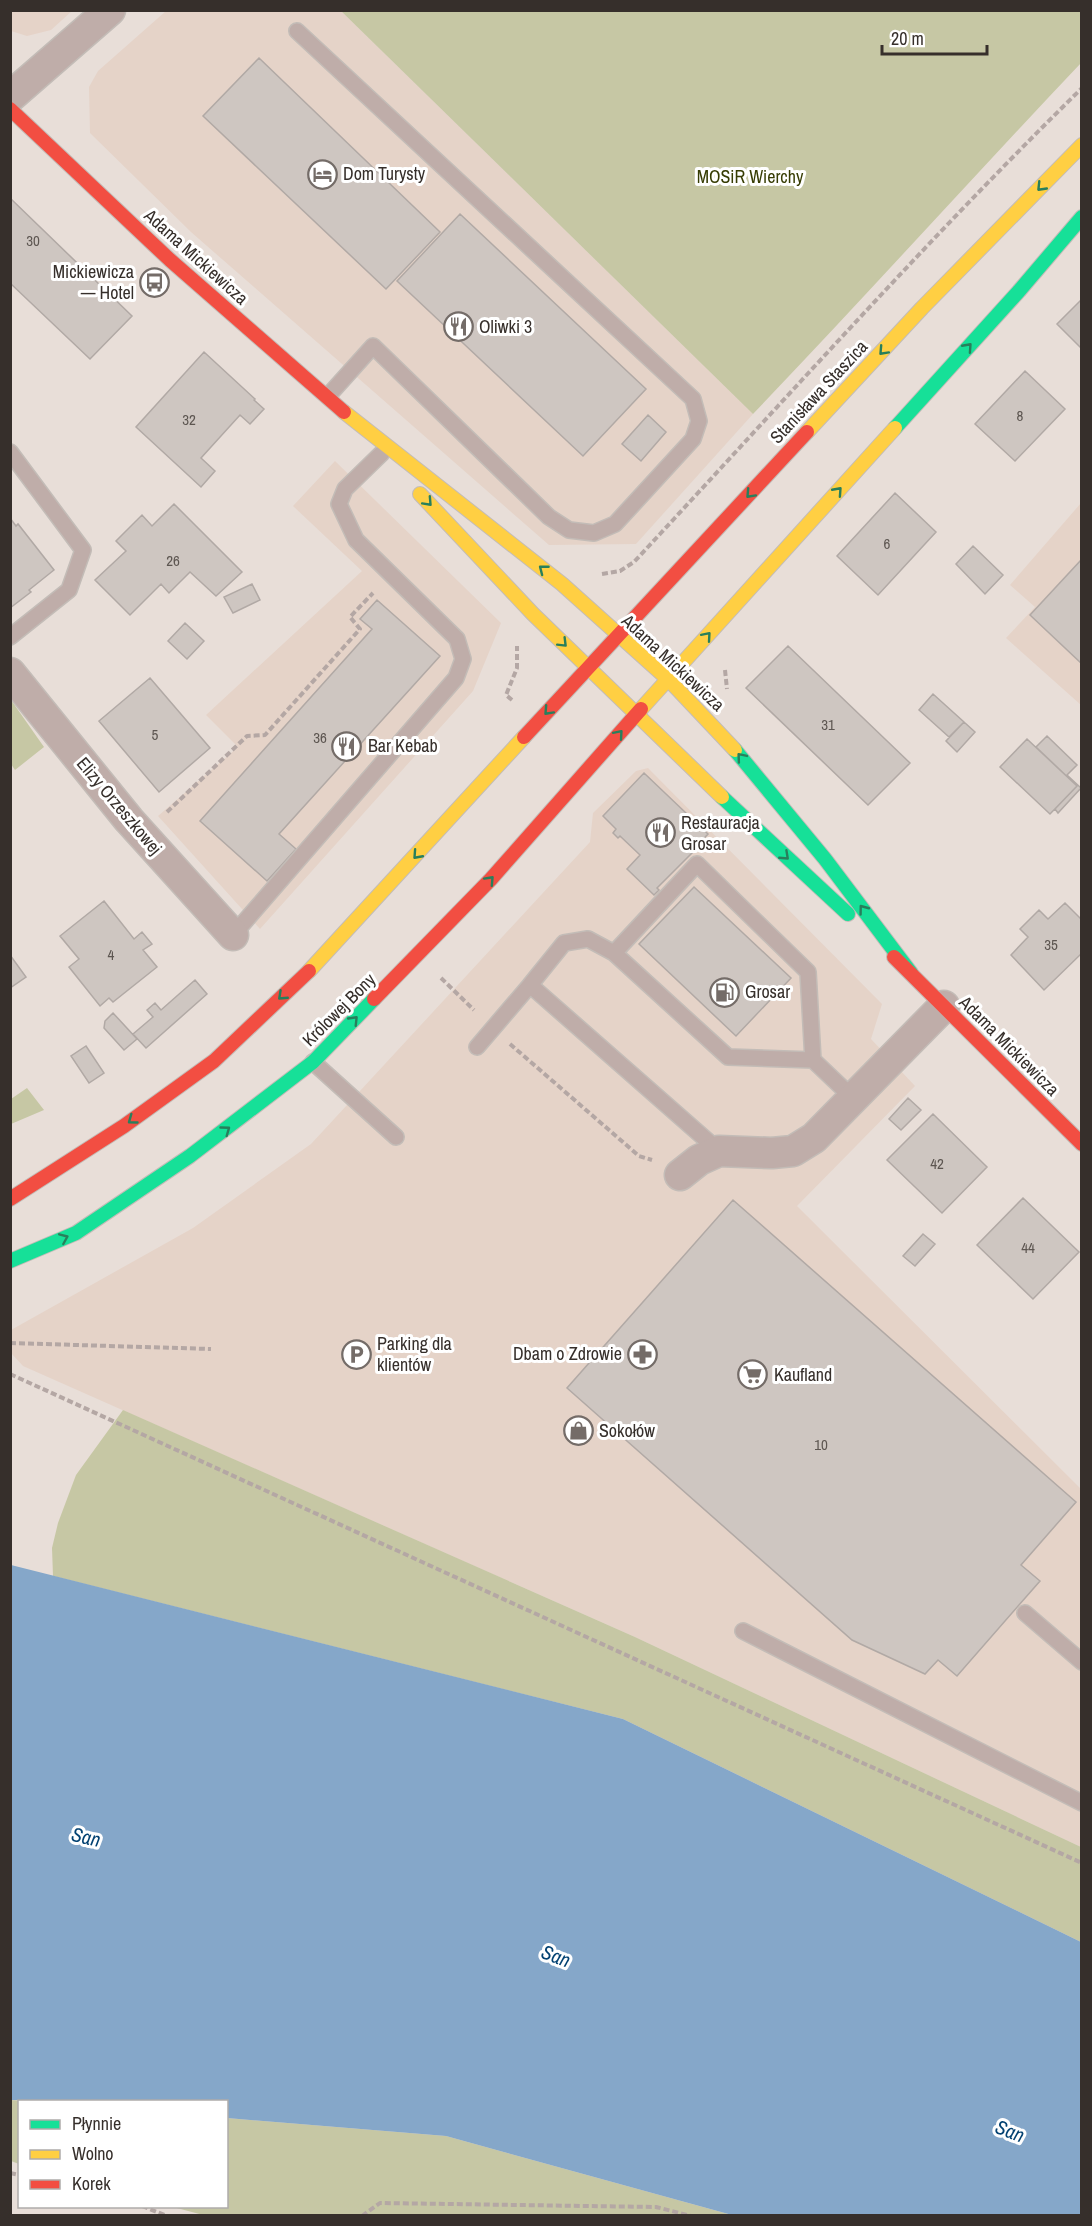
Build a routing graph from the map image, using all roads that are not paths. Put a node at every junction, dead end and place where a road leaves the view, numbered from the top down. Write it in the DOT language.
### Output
graph roads {
  1 [pos="110,10"];
  2 [pos="297,31"];
  3 [pos="10,97"];
  4 [pos="10,109"];
  5 [pos="1082,145"];
  6 [pos="1082,217"];
  7 [pos="328,396"];
  8 [pos="363,427"];
  9 [pos="10,452"];
  10 [pos="382,453"];
  11 [pos="619,635"];
  12 [pos="10,637"];
  13 [pos="588,668"];
  14 [pos="10,673"];
  15 [pos="669,680"];
  16 [pos="637,714"];
  17 [pos="233,935"];
  18 [pos="614,952"];
  19 [pos="911,973"];
  20 [pos="530,985"];
  21 [pos="944,1006"];
  22 [pos="477,1047"];
  23 [pos="813,1060"];
  24 [pos="313,1062"];
  25 [pos="854,1099"];
  26 [pos="396,1137"];
  27 [pos="1082,1144"];
  28 [pos="719,1150"];
  29 [pos="671,1166"];
  30 [pos="10,1199"];
  31 [pos="10,1261"];
  32 [pos="1025,1613"];
  33 [pos="743,1631"];
  34 [pos="1082,1662"];
  35 [pos="1082,1803"];
  1 -- 3 [label="street"];
  2 -- 7 [label="lane"];
  4 -- 7 [label="main road, Adama Mickiewicza"];
  5 -- 11 [label="main road, Stanisława Staszica, one-way"];
  15 -- 6 [label="main road, one-way"];
  7 -- 8 [label="main road, Adama Mickiewicza"];
  8 -- 10 [label="main road, Adama Mickiewicza"];
  11 -- 8 [label="main road, Adama Mickiewicza, one-way"];
  9 -- 12 [label="lane"];
  10 -- 13 [label="main road, Adama Mickiewicza, one-way"];
  10 -- 17 [label="lane"];
  11 -- 13 [label="main road, Stanisława Staszica"];
  11 -- 15 [label="main road, Adama Mickiewicza"];
  13 -- 16 [label="main road, Adama Mickiewicza"];
  13 -- 30 [label="main road, one-way"];
  14 -- 17 [label="street, Elizy Orzeszkowej"];
  15 -- 16 [label="main road"];
  19 -- 15 [label="main road, Adama Mickiewicza, one-way"];
  16 -- 19 [label="main road, Adama Mickiewicza, one-way"];
  24 -- 16 [label="main road, Królowej Bony, one-way"];
  18 -- 20 [label="lane"];
  18 -- 23 [label="lane"];
  18 -- 23 [label="lane"];
  19 -- 21 [label="main road, Adama Mickiewicza"];
  20 -- 22 [label="lane"];
  20 -- 28 [label="lane"];
  21 -- 25 [label="street"];
  21 -- 27 [label="main road, Adama Mickiewicza"];
  23 -- 25 [label="lane"];
  24 -- 26 [label="lane"];
  31 -- 24 [label="main road, Królowej Bony, one-way"];
  25 -- 28 [label="street"];
  28 -- 29 [label="street"];
  32 -- 34 [label="lane"];
  33 -- 35 [label="lane"];
}
